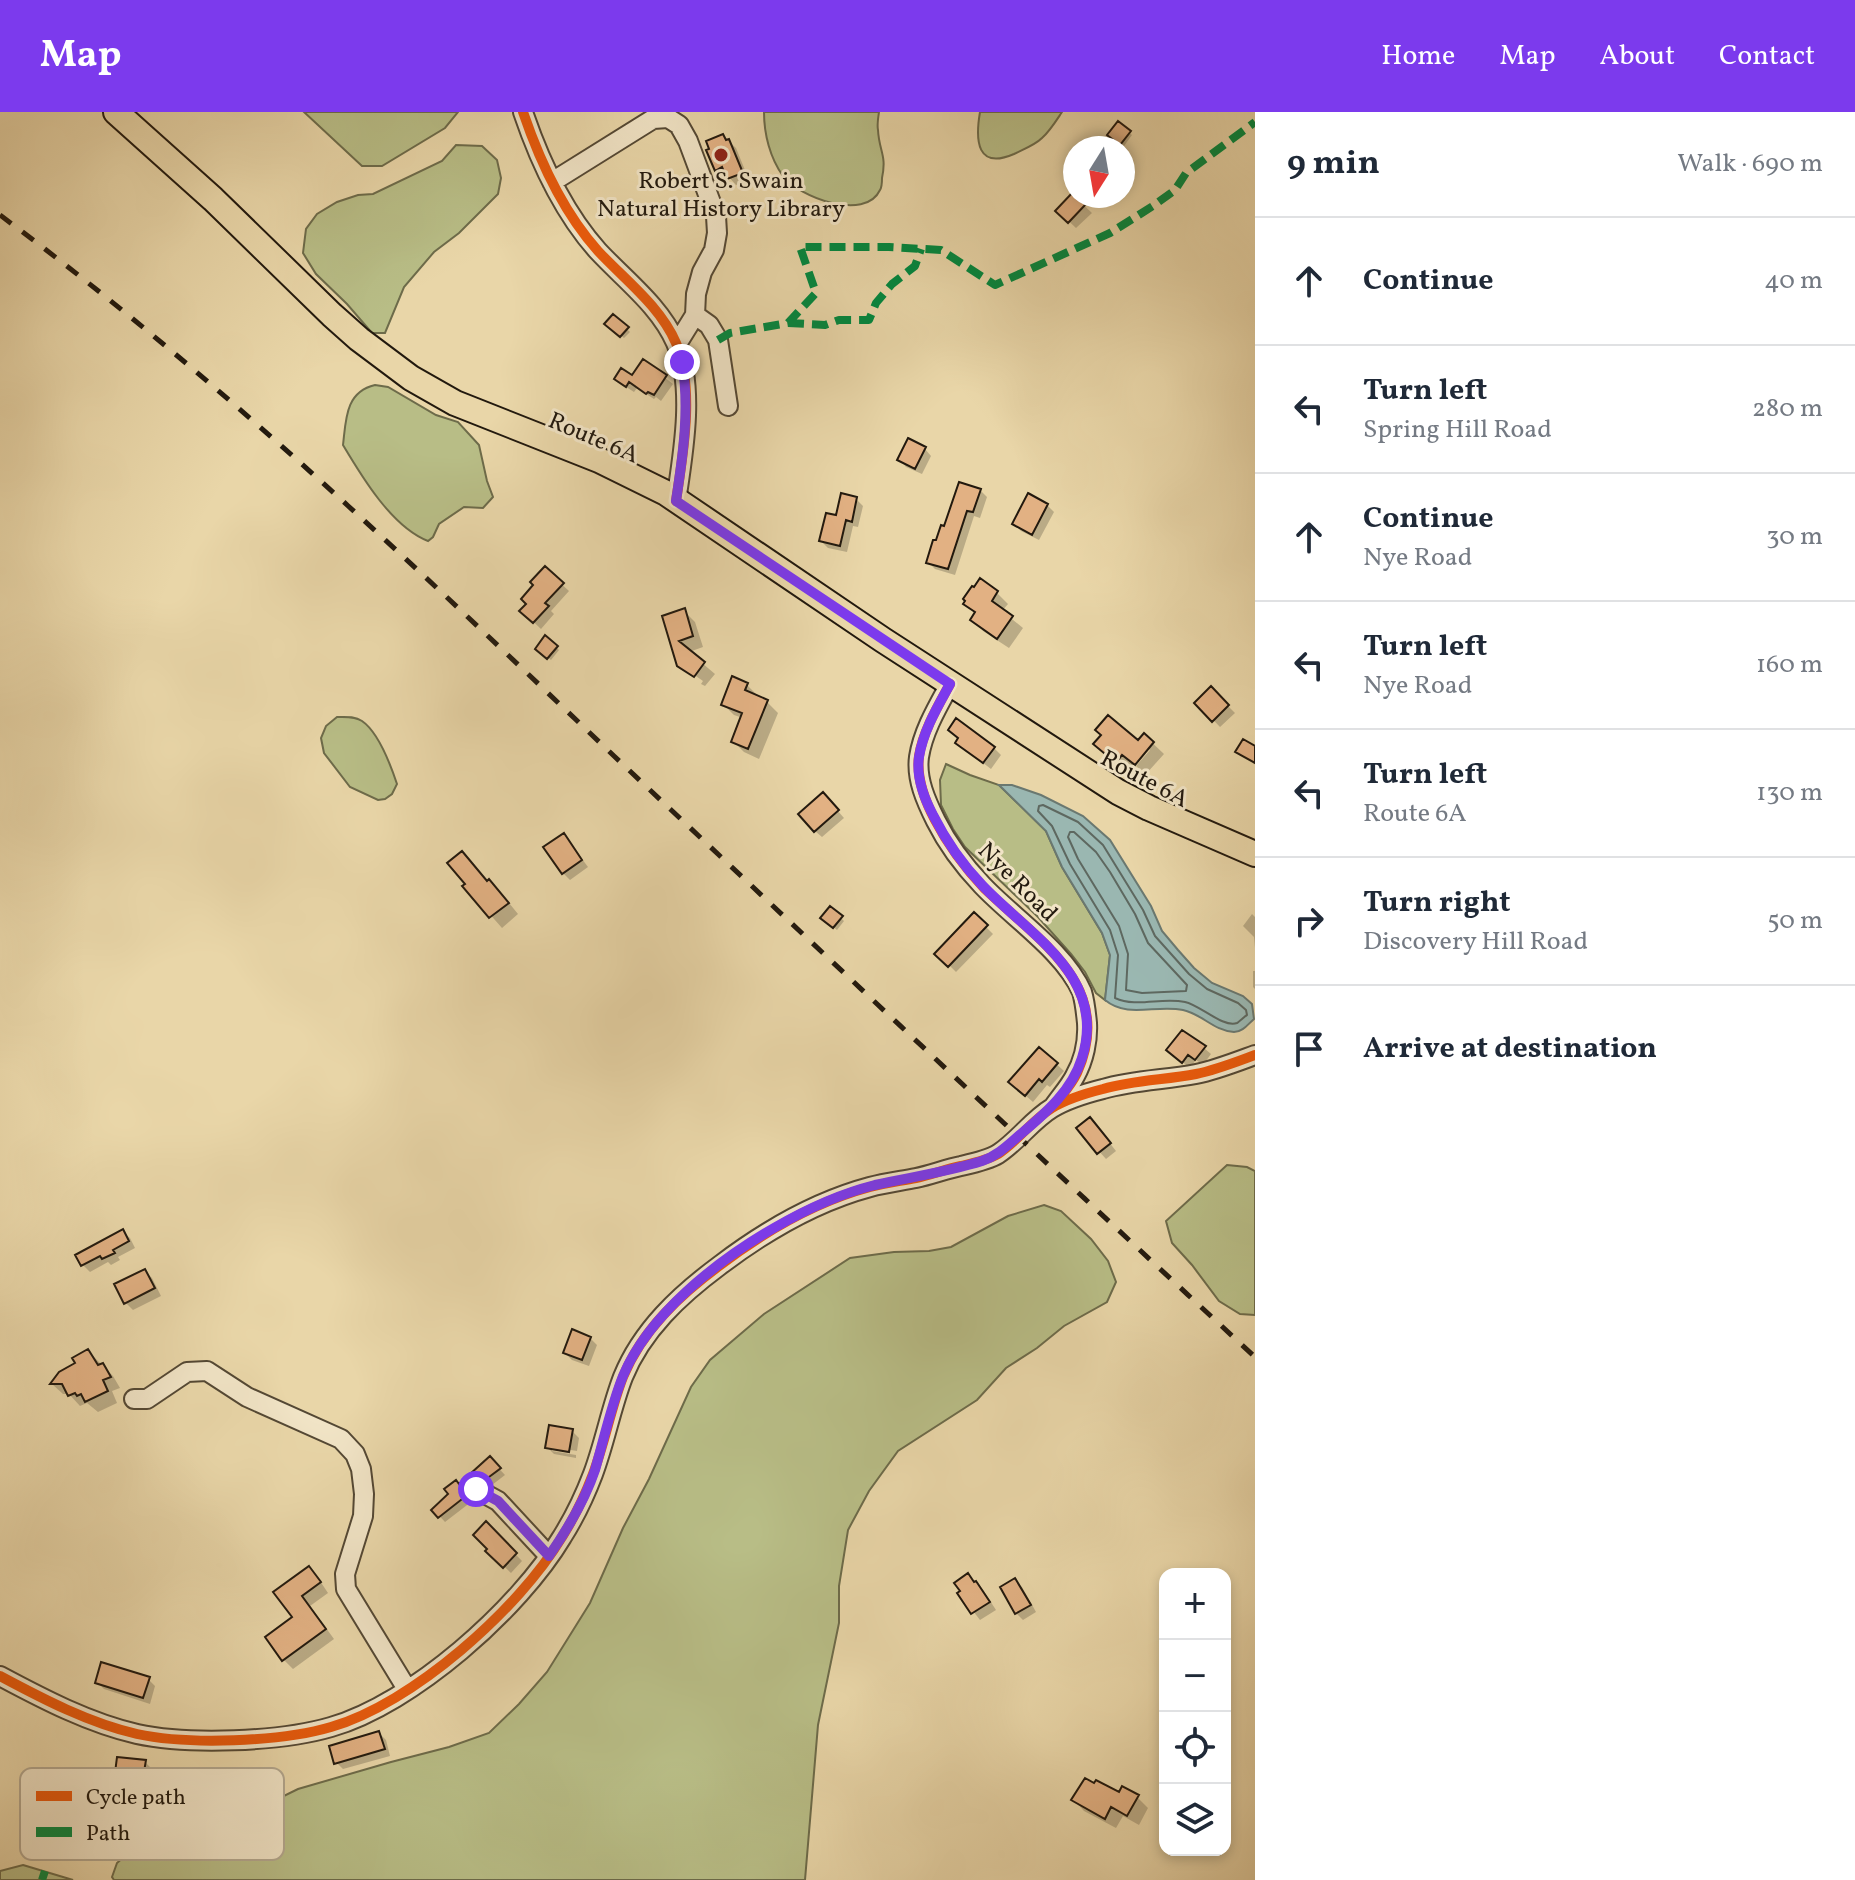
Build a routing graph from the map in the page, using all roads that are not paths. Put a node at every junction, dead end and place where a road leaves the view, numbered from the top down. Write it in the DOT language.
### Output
graph roads {
  1 [pos="116,112"];
  2 [pos="523,112"];
  3 [pos="552,182"];
  4 [pos="695,315"];
  5 [pos="677,344"];
  6 [pos="728,406"];
  7 [pos="676,501"];
  8 [pos="950,684"];
  9 [pos="1255,854"];
  10 [pos="1255,1055"];
  11 [pos="1052,1108"];
  12 [pos="134,1399"];
  13 [pos="476,1489"];
  14 [pos="549,1556"];
  15 [pos="0,1676"];
  16 [pos="407,1689"];
  1 -- 7 [label="main road, Route 6A"];
  2 -- 3 [label="street"];
  3 -- 4 [label="street"];
  3 -- 5 [label="street"];
  4 -- 5 [label="street"];
  4 -- 6 [label="street"];
  5 -- 7 [label="street"];
  7 -- 8 [label="main road, Route 6A"];
  8 -- 9 [label="main road, Route 6A"];
  8 -- 11 [label="street, Nye Road"];
  10 -- 11 [label="street"];
  11 -- 14 [label="street"];
  12 -- 16 [label="street"];
  13 -- 14 [label="street"];
  14 -- 16 [label="street"];
  15 -- 16 [label="street"];
}
